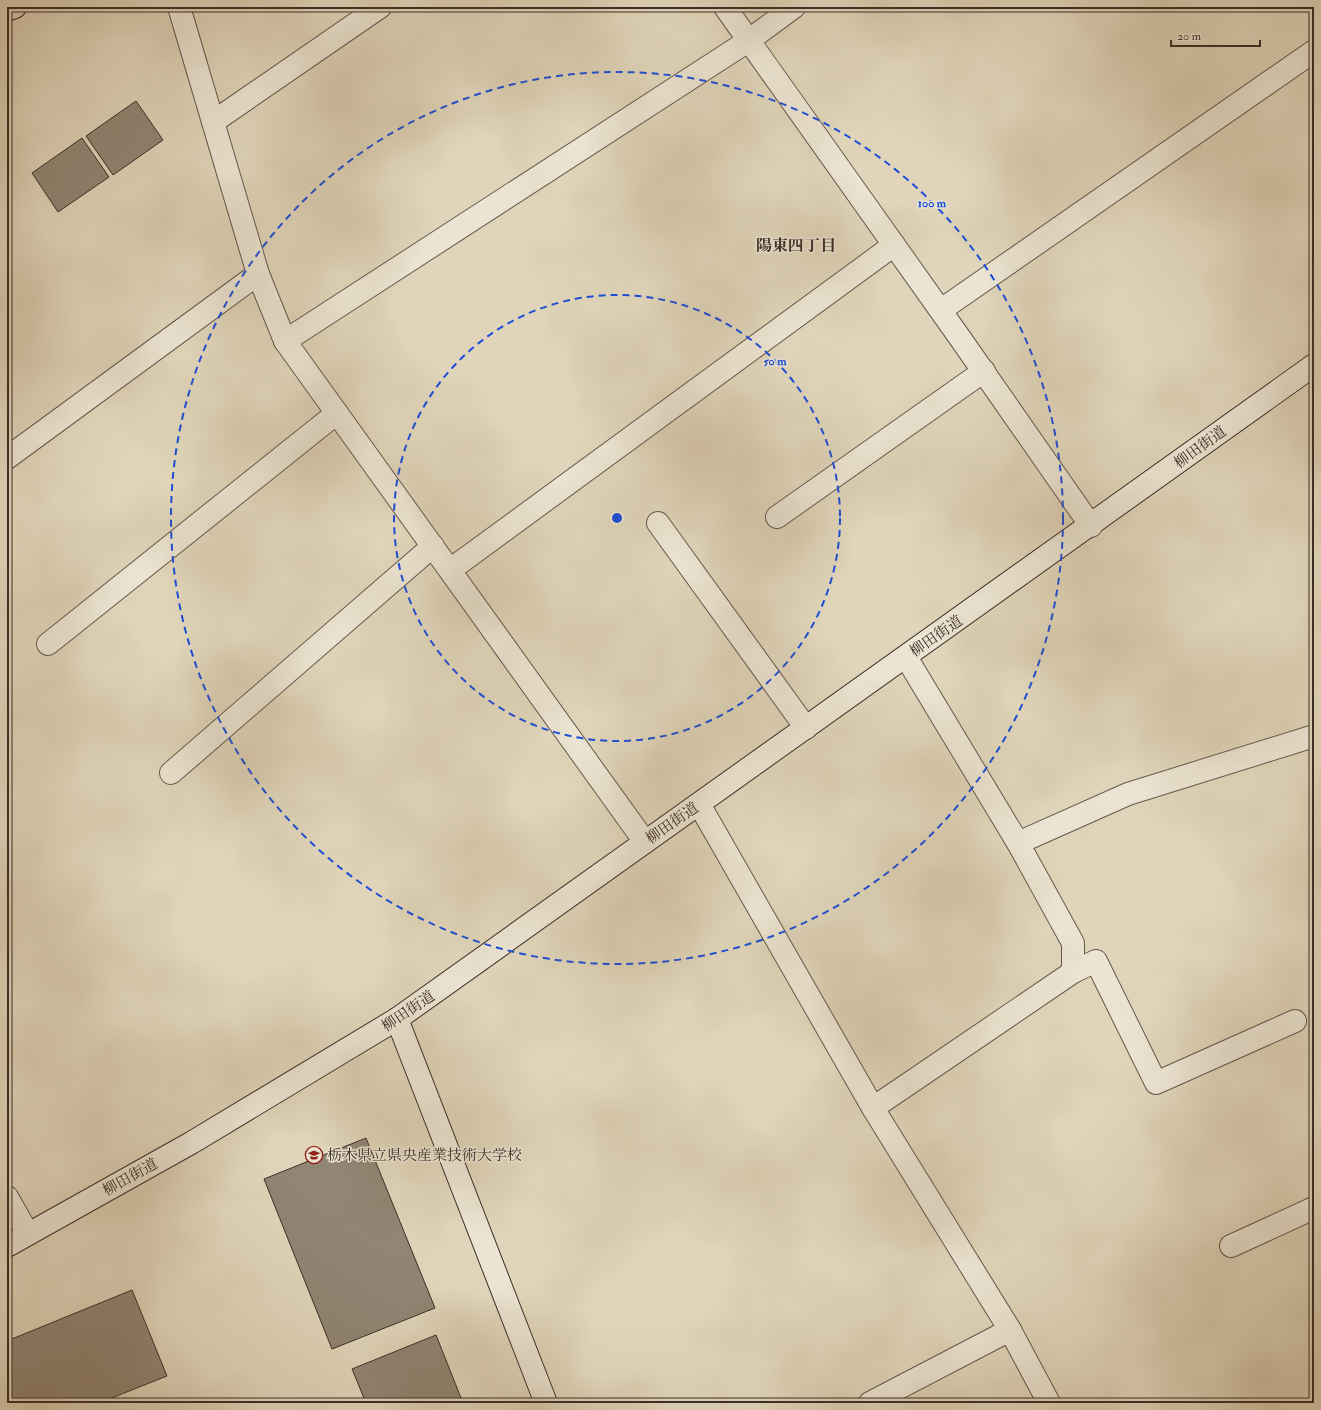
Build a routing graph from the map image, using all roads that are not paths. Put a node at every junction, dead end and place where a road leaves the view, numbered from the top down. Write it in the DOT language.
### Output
graph roads {
  1 [pos="15,7"];
  2 [pos="178,7"];
  3 [pos="380,7"];
  4 [pos="724,7"];
  5 [pos="794,7"];
  6 [pos="7,10"];
  7 [pos="748,41"];
  8 [pos="1314,52"];
  9 [pos="213,122"];
  10 [pos="894,245"];
  11 [pos="258,274"];
  12 [pos="941,310"];
  13 [pos="285,341"];
  14 [pos="1314,365"];
  15 [pos="984,371"];
  16 [pos="337,413"];
  17 [pos="7,458"];
  18 [pos="777,517"];
  19 [pos="658,523"];
  20 [pos="1091,526"];
  21 [pos="433,546"];
  22 [pos="450,570"];
  23 [pos="48,644"];
  24 [pos="906,657"];
  25 [pos="806,728"];
  26 [pos="1314,736"];
  27 [pos="171,773"];
  28 [pos="699,804"];
  29 [pos="645,842"];
  30 [pos="1018,843"];
  31 [pos="1074,972"];
  32 [pos="397,1019"];
  33 [pos="1295,1021"];
  34 [pos="874,1108"];
  35 [pos="7,1197"];
  36 [pos="1314,1208"];
  37 [pos="28,1234"];
  38 [pos="7,1246"];
  39 [pos="1231,1246"];
  40 [pos="1010,1330"];
  41 [pos="546,1403"];
  42 [pos="870,1403"];
  43 [pos="1049,1403"];
  1 -- 6 [label="main road"];
  2 -- 9 [label="street"];
  3 -- 9 [label="street"];
  4 -- 7 [label="street"];
  5 -- 7 [label="street"];
  7 -- 10 [label="street"];
  7 -- 13 [label="street"];
  8 -- 12 [label="street"];
  9 -- 11 [label="street"];
  10 -- 12 [label="street"];
  10 -- 22 [label="street"];
  11 -- 13 [label="street"];
  11 -- 17 [label="street"];
  12 -- 15 [label="street"];
  13 -- 16 [label="street"];
  14 -- 20 [label="street, 柳田街道"];
  15 -- 18 [label="street"];
  15 -- 20 [label="street"];
  16 -- 21 [label="street"];
  16 -- 23 [label="street"];
  19 -- 25 [label="street"];
  20 -- 24 [label="street, 柳田街道"];
  21 -- 22 [label="street"];
  21 -- 27 [label="street"];
  22 -- 29 [label="street"];
  24 -- 25 [label="street, 柳田街道"];
  24 -- 30 [label="street"];
  25 -- 28 [label="street, 柳田街道"];
  26 -- 30 [label="street"];
  28 -- 29 [label="street, 柳田街道"];
  28 -- 34 [label="street"];
  29 -- 32 [label="street, 柳田街道"];
  30 -- 31 [label="street"];
  31 -- 33 [label="street"];
  31 -- 34 [label="street"];
  32 -- 37 [label="street, 柳田街道"];
  32 -- 41 [label="street"];
  34 -- 40 [label="street"];
  35 -- 37 [label="street"];
  36 -- 39 [label="street"];
  37 -- 38 [label="street, 柳田街道"];
  40 -- 42 [label="street"];
  40 -- 43 [label="street"];
}
